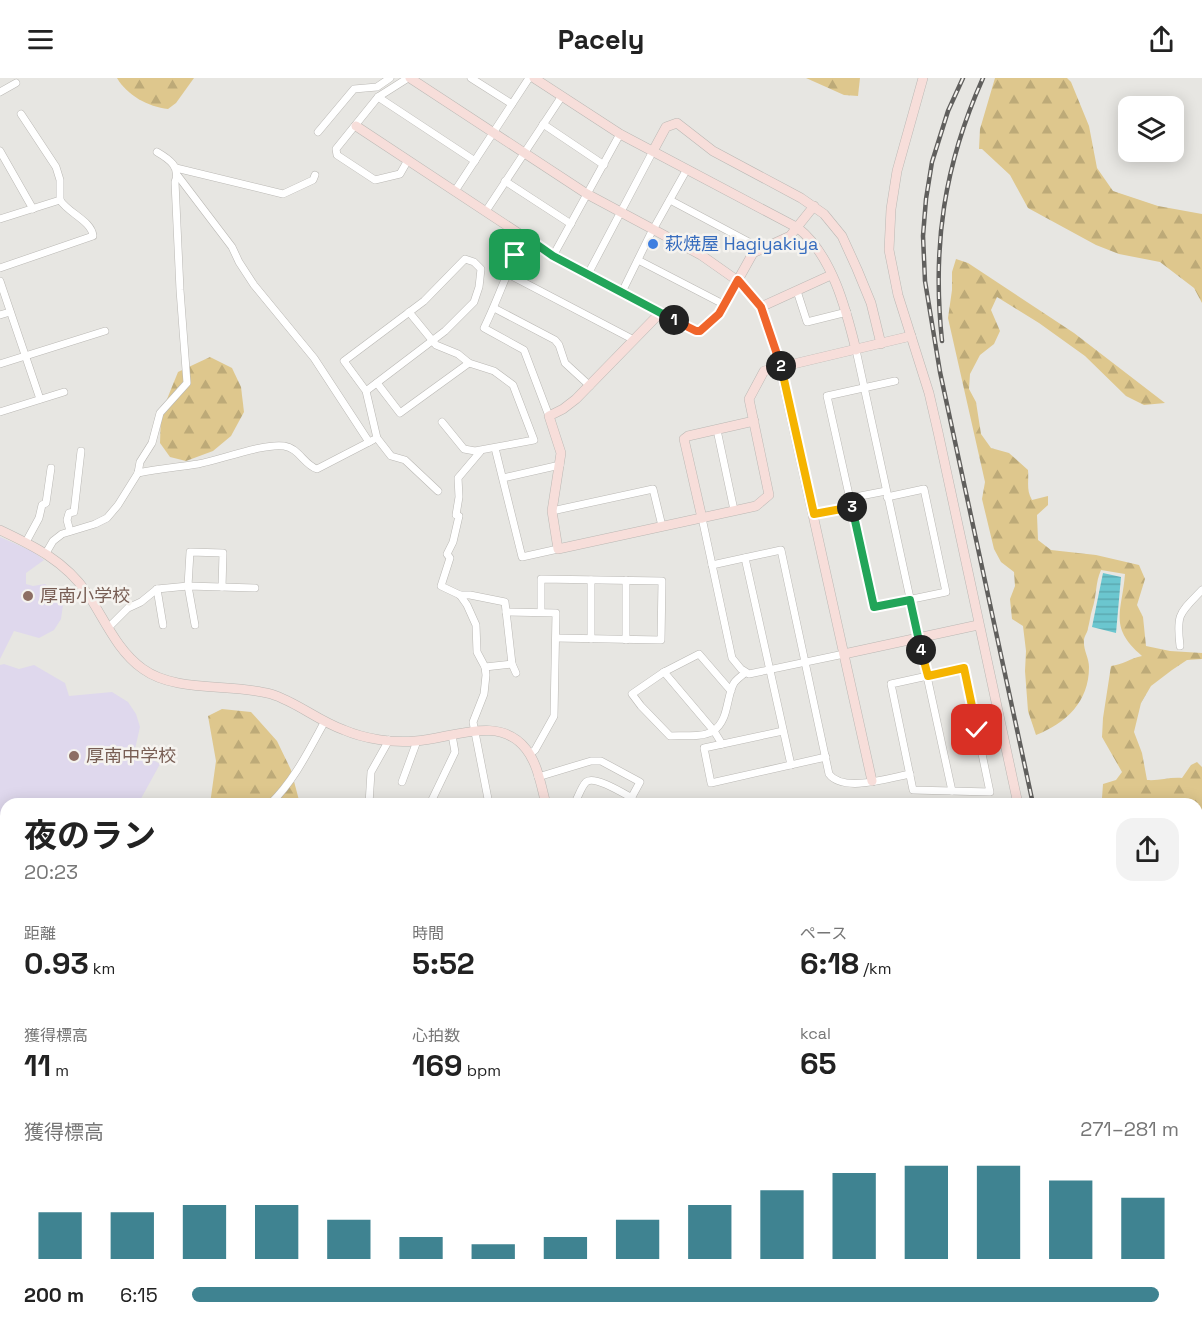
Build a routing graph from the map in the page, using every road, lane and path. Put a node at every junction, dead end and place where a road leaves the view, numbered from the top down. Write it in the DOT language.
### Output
graph roads {
  1 [pos="390,78"];
  2 [pos="409,78"];
  3 [pos="471,78"];
  4 [pos="529,78"];
  5 [pos="534,78"];
  6 [pos="923,78"];
  7 [pos="16,83"];
  8 [pos="0,92"];
  9 [pos="562,96"];
  10 [pos="378,97"];
  11 [pos="512,104"];
  12 [pos="21,114"];
  13 [pos="543,124"];
  14 [pos="356,126"];
  15 [pos="318,132"];
  16 [pos="494,133"];
  17 [pos="620,134"];
  18 [pos="0,151"];
  19 [pos="653,151"];
  20 [pos="157,152"];
  21 [pos="524,153"];
  22 [pos="408,160"];
  23 [pos="475,161"];
  24 [pos="604,165"];
  25 [pos="687,169"];
  26 [pos="177,172"];
  27 [pos="315,175"];
  28 [pos="506,180"];
  29 [pos="455,191"];
  30 [pos="587,194"];
  31 [pos="60,200"];
  32 [pos="670,200"];
  33 [pos="814,206"];
  34 [pos="33,209"];
  35 [pos="486,211"];
  36 [pos="622,212"];
  37 [pos="0,219"];
  38 [pos="571,224"];
  39 [pos="798,228"];
  40 [pos="654,229"];
  41 [pos="526,237"];
  42 [pos="762,249"];
  43 [pos="553,256"];
  44 [pos="638,260"];
  45 [pos="0,268"];
  46 [pos="508,274"];
  47 [pos="588,274"];
  48 [pos="831,275"];
  49 [pos="738,280"];
  50 [pos="0,281"];
  51 [pos="796,291"];
  52 [pos="622,292"];
  53 [pos="724,305"];
  54 [pos="761,307"];
  55 [pos="494,308"];
  56 [pos="10,312"];
  57 [pos="409,312"];
  58 [pos="661,312"];
  59 [pos="847,312"];
  60 [pos="0,315"];
  61 [pos="105,331"];
  62 [pos="911,336"];
  63 [pos="634,340"];
  64 [pos="433,341"];
  65 [pos="881,344"];
  66 [pos="856,350"];
  67 [pos="26,356"];
  68 [pos="469,363"];
  69 [pos="0,364"];
  70 [pos="780,366"];
  71 [pos="895,381"];
  72 [pos="377,383"];
  73 [pos="590,386"];
  74 [pos="863,388"];
  75 [pos="366,391"];
  76 [pos="64,392"];
  77 [pos="40,399"];
  78 [pos="0,412"];
  79 [pos="549,416"];
  80 [pos="442,422"];
  81 [pos="753,422"];
  82 [pos="717,430"];
  83 [pos="377,438"];
  84 [pos="369,442"];
  85 [pos="495,448"];
  86 [pos="81,451"];
  87 [pos="480,452"];
  88 [pos="560,465"];
  89 [pos="51,468"];
  90 [pos="138,473"];
  91 [pos="503,478"];
  92 [pos="438,491"];
  93 [pos="886,494"];
  94 [pos="850,498"];
  95 [pos="852,507"];
  96 [pos="734,510"];
  97 [pos="552,511"];
  98 [pos="814,514"];
  99 [pos="702,518"];
  100 [pos="662,526"];
  101 [pos="0,530"];
  102 [pos="70,531"];
  103 [pos="26,542"];
  104 [pos="558,549"];
  105 [pos="46,553"];
  106 [pos="745,558"];
  107 [pos="712,565"];
  108 [pos="591,580"];
  109 [pos="626,580"];
  110 [pos="188,586"];
  111 [pos="222,587"];
  112 [pos="255,588"];
  113 [pos="157,589"];
  114 [pos="1202,590"];
  115 [pos="460,595"];
  116 [pos="910,600"];
  117 [pos="506,612"];
  118 [pos="541,612"];
  119 [pos="164,625"];
  120 [pos="195,625"];
  121 [pos="978,625"];
  122 [pos="109,627"];
  123 [pos="556,638"];
  124 [pos="918,638"];
  125 [pos="591,639"];
  126 [pos="626,640"];
  127 [pos="1180,646"];
  128 [pos="844,654"];
  129 [pos="806,662"];
  130 [pos="512,664"];
  131 [pos="485,667"];
  132 [pos="770,670"];
  133 [pos="664,672"];
  134 [pos="516,673"];
  135 [pos="745,673"];
  136 [pos="928,676"];
  137 [pos="731,691"];
  138 [pos="325,722"];
  139 [pos="783,730"];
  140 [pos="475,731"];
  141 [pos="714,731"];
  142 [pos="452,735"];
  143 [pos="389,740"];
  144 [pos="417,741"];
  145 [pos="722,744"];
  146 [pos="530,754"];
  147 [pos="826,757"];
  148 [pos="790,765"];
  149 [pos="910,774"];
  150 [pos="538,777"];
  151 [pos="872,781"];
  152 [pos="402,782"];
  153 [pos="951,791"];
  154 [pos="275,798"];
  155 [pos="369,798"];
  156 [pos="433,798"];
  157 [pos="488,798"];
  158 [pos="544,798"];
  159 [pos="577,798"];
  160 [pos="625,798"];
  161 [pos="632,798"];
  162 [pos="1017,798"];
  1 -- 15 [label="street"];
  2 -- 10 [label="street"];
  2 -- 16 [label="street"];
  3 -- 11 [label="street"];
  4 -- 11 [label="street"];
  5 -- 9 [label="street"];
  6 -- 62 [label="street"];
  7 -- 8 [label="street"];
  9 -- 13 [label="street"];
  9 -- 17 [label="street"];
  10 -- 14 [label="street"];
  10 -- 23 [label="street"];
  11 -- 16 [label="street"];
  12 -- 31 [label="street"];
  13 -- 21 [label="street"];
  13 -- 24 [label="street"];
  14 -- 22 [label="street"];
  14 -- 22 [label="street"];
  16 -- 21 [label="street"];
  16 -- 23 [label="street"];
  17 -- 19 [label="street"];
  17 -- 24 [label="street"];
  18 -- 34 [label="street"];
  19 -- 25 [label="street"];
  19 -- 33 [label="street"];
  19 -- 36 [label="street"];
  20 -- 26 [label="street"];
  21 -- 28 [label="street"];
  21 -- 30 [label="street"];
  22 -- 29 [label="street"];
  23 -- 29 [label="street"];
  24 -- 30 [label="street"];
  25 -- 32 [label="street"];
  25 -- 39 [label="street"];
  26 -- 27 [label="street"];
  26 -- 84 [label="street"];
  26 -- 90 [label="street"];
  28 -- 35 [label="street"];
  28 -- 38 [label="street"];
  29 -- 35 [label="street"];
  30 -- 36 [label="street"];
  30 -- 38 [label="street"];
  31 -- 34 [label="street"];
  31 -- 45 [label="street"];
  32 -- 40 [label="street"];
  32 -- 42 [label="street"];
  33 -- 39 [label="street"];
  33 -- 65 [label="street"];
  34 -- 37 [label="street"];
  35 -- 41 [label="street"];
  36 -- 40 [label="street"];
  36 -- 47 [label="street"];
  38 -- 43 [label="street"];
  39 -- 42 [label="street"];
  39 -- 48 [label="street"];
  40 -- 44 [label="street"];
  40 -- 49 [label="street"];
  41 -- 43 [label="street"];
  41 -- 46 [label="street"];
  42 -- 49 [label="street"];
  43 -- 47 [label="street"];
  44 -- 52 [label="street"];
  44 -- 53 [label="street"];
  46 -- 55 [label="street"];
  46 -- 63 [label="street"];
  47 -- 52 [label="street"];
  48 -- 51 [label="street"];
  48 -- 59 [label="street"];
  49 -- 53 [label="street"];
  49 -- 54 [label="street"];
  50 -- 56 [label="street"];
  51 -- 54 [label="street"];
  51 -- 59 [label="street"];
  52 -- 58 [label="street"];
  53 -- 58 [label="street"];
  54 -- 70 [label="street"];
  55 -- 73 [label="street"];
  55 -- 79 [label="street"];
  56 -- 60 [label="street"];
  56 -- 67 [label="street"];
  57 -- 64 [label="street"];
  57 -- 64 [label="street"];
  57 -- 75 [label="street"];
  58 -- 63 [label="street"];
  59 -- 66 [label="street"];
  61 -- 67 [label="street"];
  62 -- 65 [label="street"];
  62 -- 121 [label="street"];
  63 -- 73 [label="street"];
  64 -- 68 [label="street"];
  64 -- 72 [label="street"];
  65 -- 66 [label="street"];
  66 -- 70 [label="street"];
  66 -- 74 [label="street"];
  67 -- 69 [label="street"];
  67 -- 77 [label="street"];
  68 -- 72 [label="street"];
  68 -- 85 [label="street"];
  70 -- 81 [label="street"];
  70 -- 98 [label="street"];
  71 -- 74 [label="street"];
  72 -- 75 [label="street"];
  73 -- 79 [label="street"];
  74 -- 93 [label="street"];
  74 -- 94 [label="street"];
  75 -- 83 [label="street"];
  76 -- 77 [label="street"];
  77 -- 78 [label="street"];
  79 -- 88 [label="street"];
  80 -- 87 [label="street"];
  81 -- 82 [label="street"];
  81 -- 96 [label="street"];
  82 -- 96 [label="street"];
  82 -- 99 [label="street"];
  83 -- 84 [label="street"];
  83 -- 92 [label="street"];
  84 -- 90 [label="street"];
  85 -- 87 [label="street"];
  85 -- 91 [label="street"];
  86 -- 102 [label="street"];
  87 -- 115 [label="street"];
  88 -- 91 [label="street"];
  88 -- 97 [label="street"];
  89 -- 103 [label="street"];
  90 -- 102 [label="street"];
  91 -- 104 [label="street"];
  93 -- 94 [label="street"];
  93 -- 116 [label="street"];
  93 -- 116 [label="street"];
  94 -- 95 [label="street"];
  95 -- 98 [label="street"];
  95 -- 116 [label="street"];
  96 -- 99 [label="street"];
  97 -- 100 [label="street"];
  97 -- 104 [label="street"];
  98 -- 128 [label="street"];
  99 -- 100 [label="street"];
  99 -- 107 [label="street"];
  100 -- 104 [label="street"];
  101 -- 103 [label="street"];
  102 -- 105 [label="street"];
  103 -- 105 [label="street"];
  105 -- 122 [label="street"];
  106 -- 107 [label="street"];
  106 -- 129 [label="street"];
  106 -- 132 [label="street"];
  107 -- 135 [label="street"];
  108 -- 109 [label="street"];
  108 -- 118 [label="street"];
  108 -- 125 [label="street"];
  109 -- 126 [label="street"];
  109 -- 126 [label="street"];
  110 -- 111 [label="street"];
  110 -- 111 [label="street"];
  110 -- 113 [label="street"];
  110 -- 120 [label="street"];
  111 -- 112 [label="street"];
  113 -- 119 [label="street"];
  113 -- 122 [label="street"];
  114 -- 127 [label="street"];
  115 -- 117 [label="street"];
  115 -- 131 [label="street"];
  116 -- 124 [label="street"];
  117 -- 118 [label="street"];
  117 -- 130 [label="street"];
  118 -- 123 [label="street"];
  121 -- 124 [label="street"];
  121 -- 162 [label="street"];
  122 -- 138 [label="street"];
  123 -- 125 [label="street"];
  123 -- 146 [label="street"];
  124 -- 128 [label="street"];
  124 -- 136 [label="street"];
  125 -- 126 [label="street"];
  128 -- 129 [label="street"];
  128 -- 151 [label="street"];
  129 -- 132 [label="street"];
  129 -- 147 [label="street"];
  130 -- 131 [label="street"];
  130 -- 134 [label="street"];
  131 -- 140 [label="street"];
  132 -- 135 [label="street"];
  132 -- 139 [label="street"];
  133 -- 137 [label="street"];
  133 -- 141 [label="street"];
  133 -- 141 [label="street"];
  135 -- 137 [label="street"];
  136 -- 149 [label="street"];
  136 -- 153 [label="street"];
  136 -- 153 [label="street"];
  137 -- 141 [label="street"];
  138 -- 143 [label="street"];
  138 -- 154 [label="street"];
  139 -- 145 [label="street"];
  139 -- 148 [label="street"];
  140 -- 142 [label="street"];
  140 -- 146 [label="street"];
  140 -- 157 [label="street"];
  141 -- 145 [label="street"];
  142 -- 144 [label="street"];
  142 -- 156 [label="street"];
  143 -- 144 [label="street"];
  143 -- 155 [label="street"];
  144 -- 152 [label="street"];
  145 -- 148 [label="street"];
  146 -- 150 [label="street"];
  147 -- 148 [label="street"];
  147 -- 151 [label="street"];
  149 -- 151 [label="street"];
  149 -- 153 [label="street"];
  150 -- 158 [label="street"];
  150 -- 161 [label="street"];
  159 -- 160 [label="street"];
}
